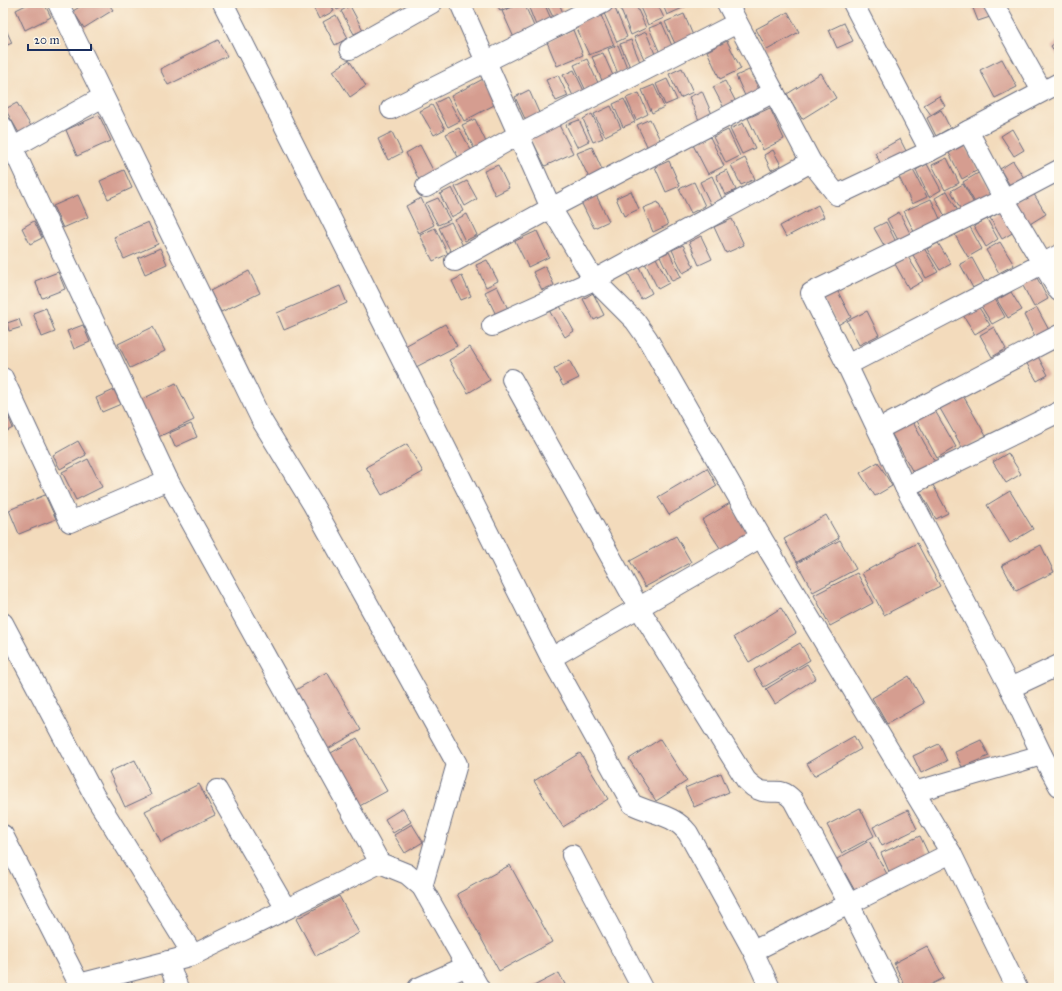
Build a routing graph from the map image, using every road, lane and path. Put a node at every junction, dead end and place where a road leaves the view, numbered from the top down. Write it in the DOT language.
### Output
graph roads {
  1 [pos="58,3"];
  2 [pos="223,3"];
  3 [pos="432,3"];
  4 [pos="460,3"];
  5 [pos="603,3"];
  6 [pos="727,3"];
  7 [pos="853,3"];
  8 [pos="993,3"];
  9 [pos="737,23"];
  10 [pos="350,49"];
  11 [pos="487,61"];
  12 [pos="1051,87"];
  13 [pos="774,92"];
  14 [pos="104,97"];
  15 [pos="391,109"];
  16 [pos="3,127"];
  17 [pos="968,131"];
  18 [pos="518,135"];
  19 [pos="8,150"];
  20 [pos="930,151"];
  21 [pos="811,162"];
  22 [pos="1059,170"];
  23 [pos="426,187"];
  24 [pos="1004,199"];
  25 [pos="551,208"];
  26 [pos="1050,259"];
  27 [pos="455,261"];
  28 [pos="594,280"];
  29 [pos="1059,291"];
  30 [pos="492,326"];
  31 [pos="1059,335"];
  32 [pos="847,365"];
  33 [pos="3,378"];
  34 [pos="512,379"];
  35 [pos="1059,412"];
  36 [pos="879,429"];
  37 [pos="168,480"];
  38 [pos="905,487"];
  39 [pos="761,537"];
  40 [pos="639,608"];
  41 [pos="3,623"];
  42 [pos="551,658"];
  43 [pos="1059,665"];
  44 [pos="1010,688"];
  45 [pos="1042,755"];
  46 [pos="1059,786"];
  47 [pos="217,790"];
  48 [pos="914,792"];
  49 [pos="3,835"];
  50 [pos="951,853"];
  51 [pos="572,855"];
  52 [pos="380,863"];
  53 [pos="422,888"];
  54 [pos="849,904"];
  55 [pos="286,909"];
  56 [pos="753,951"];
  57 [pos="193,955"];
  58 [pos="168,962"];
  59 [pos="467,966"];
  60 [pos="178,988"];
  61 [pos="418,988"];
  62 [pos="479,988"];
  63 [pos="642,988"];
  64 [pos="770,988"];
  65 [pos="891,988"];
  66 [pos="1016,988"];
  1 -- 14 [label="street"];
  2 -- 42 [label="street"];
  3 -- 10 [label="street"];
  4 -- 11 [label="street"];
  5 -- 11 [label="street"];
  6 -- 9 [label="street"];
  7 -- 20 [label="street"];
  8 -- 12 [label="street"];
  9 -- 13 [label="street"];
  9 -- 18 [label="street"];
  11 -- 15 [label="street"];
  11 -- 18 [label="street"];
  12 -- 17 [label="street"];
  13 -- 21 [label="street"];
  13 -- 25 [label="street"];
  14 -- 19 [label="street"];
  14 -- 53 [label="street"];
  16 -- 19 [label="street"];
  17 -- 20 [label="street"];
  17 -- 24 [label="street"];
  18 -- 23 [label="street"];
  18 -- 25 [label="street"];
  19 -- 37 [label="street"];
  20 -- 21 [label="street"];
  21 -- 28 [label="street"];
  22 -- 24 [label="street"];
  24 -- 26 [label="street"];
  24 -- 32 [label="street"];
  25 -- 27 [label="street"];
  25 -- 28 [label="street"];
  26 -- 29 [label="street"];
  26 -- 32 [label="street"];
  28 -- 30 [label="street"];
  28 -- 39 [label="street"];
  31 -- 36 [label="street"];
  32 -- 36 [label="street"];
  33 -- 37 [label="street"];
  34 -- 40 [label="street"];
  35 -- 38 [label="street"];
  36 -- 38 [label="street"];
  37 -- 52 [label="street"];
  38 -- 44 [label="street"];
  39 -- 40 [label="street"];
  39 -- 48 [label="street"];
  40 -- 42 [label="street"];
  40 -- 54 [label="street"];
  41 -- 57 [label="street"];
  42 -- 56 [label="street"];
  43 -- 44 [label="street"];
  44 -- 45 [label="street"];
  45 -- 46 [label="street"];
  45 -- 48 [label="street"];
  47 -- 55 [label="street"];
  48 -- 50 [label="street"];
  49 -- 58 [label="street"];
  50 -- 54 [label="street"];
  50 -- 66 [label="street"];
  51 -- 63 [label="street"];
  52 -- 53 [label="street"];
  52 -- 55 [label="street"];
  53 -- 59 [label="street"];
  54 -- 56 [label="street"];
  54 -- 65 [label="street"];
  55 -- 57 [label="street"];
  56 -- 64 [label="street"];
  57 -- 58 [label="street"];
  58 -- 60 [label="street"];
  59 -- 61 [label="street"];
  59 -- 62 [label="street"];
}
